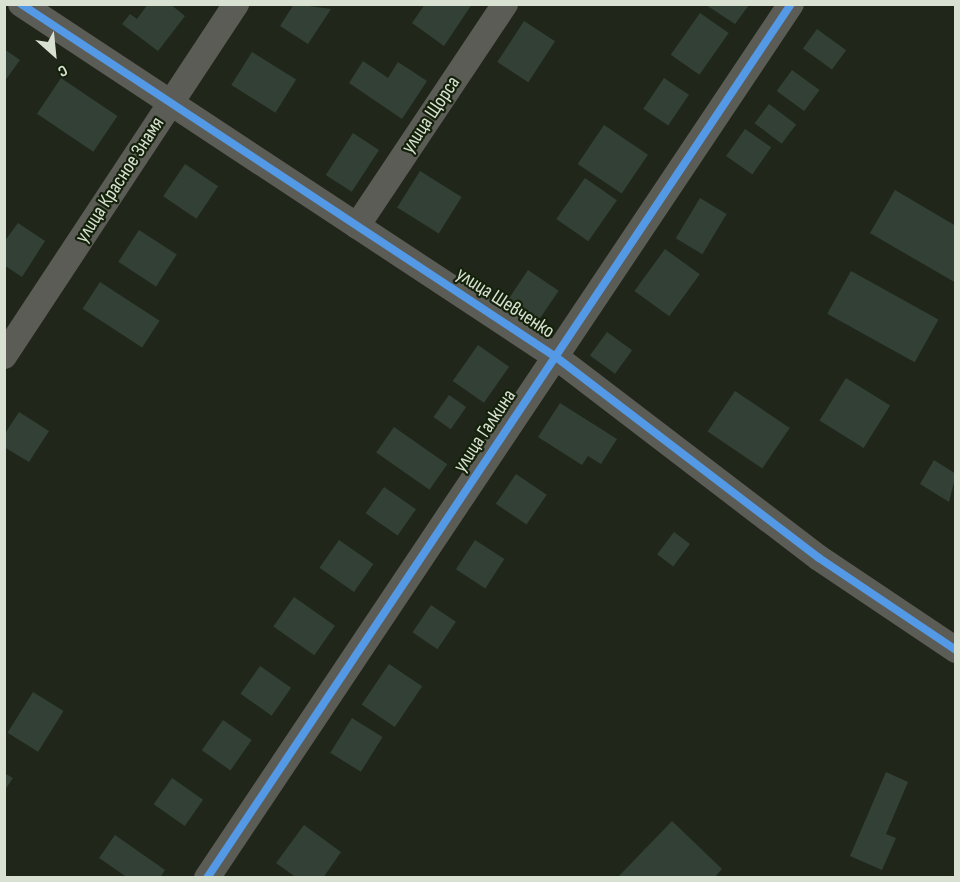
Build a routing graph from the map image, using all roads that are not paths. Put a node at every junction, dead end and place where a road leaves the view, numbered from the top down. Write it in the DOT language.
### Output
graph roads {
  1 [pos="21,4"];
  2 [pos="236,4"];
  3 [pos="505,4"];
  4 [pos="791,4"];
  5 [pos="169,105"];
  6 [pos="357,225"];
  7 [pos="4,356"];
  8 [pos="556,357"];
  9 [pos="956,650"];
  10 [pos="207,878"];
  1 -- 5 [label="street, улица Шевченко"];
  2 -- 5 [label="street, улица Красное Знамя"];
  3 -- 6 [label="street, улица Щорса"];
  4 -- 8 [label="street, улица Галкина"];
  5 -- 6 [label="street, улица Шевченко"];
  5 -- 7 [label="street, улица Красное Знамя"];
  6 -- 8 [label="street, улица Шевченко"];
  8 -- 9 [label="street, улица Шевченко"];
  8 -- 10 [label="street, улица Галкина"];
}
